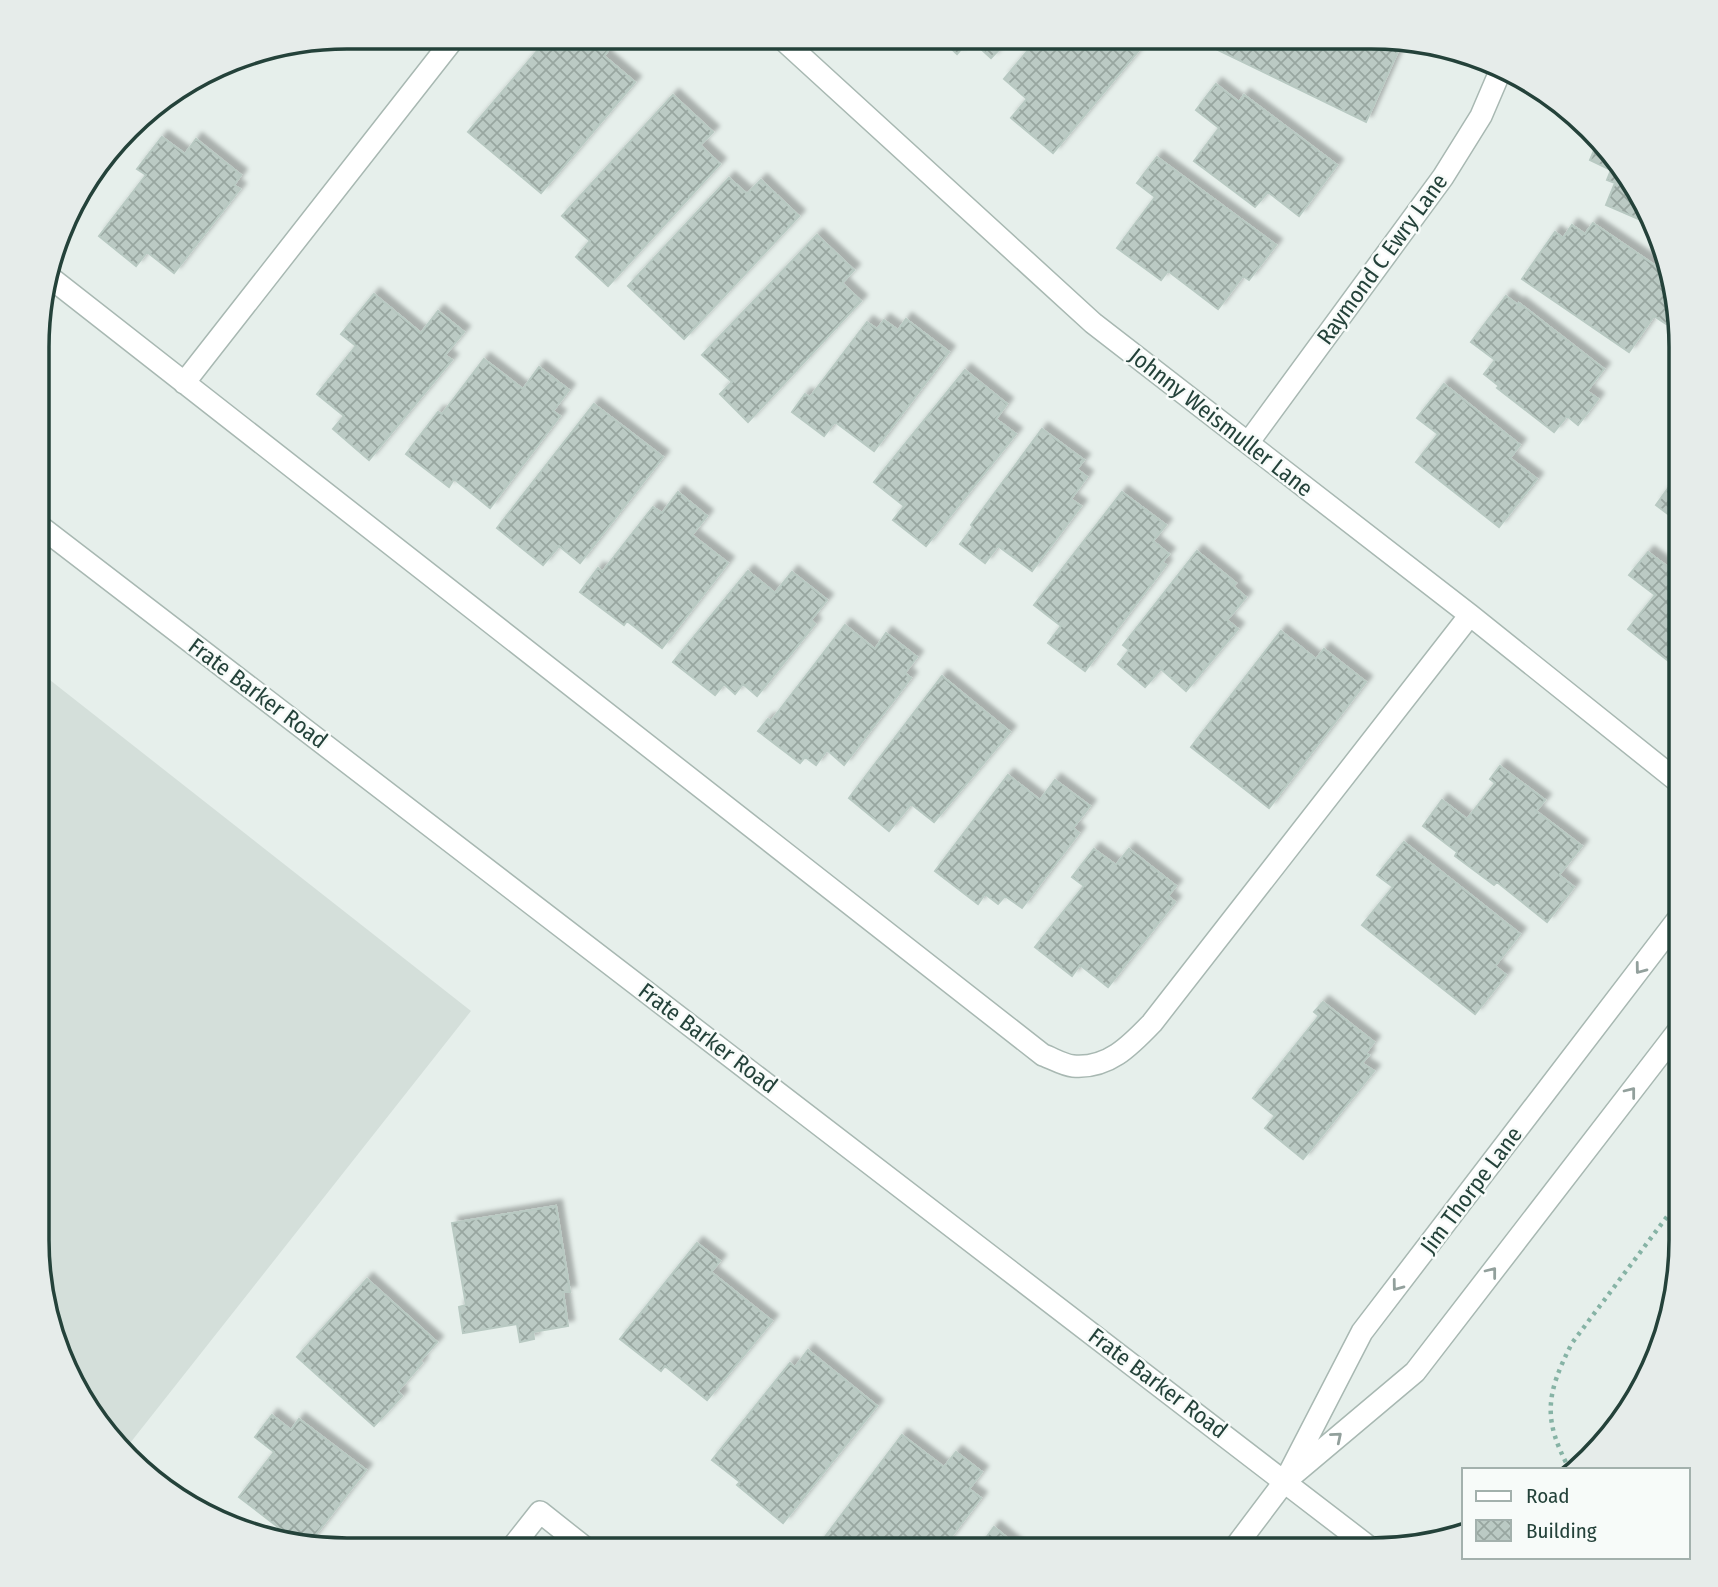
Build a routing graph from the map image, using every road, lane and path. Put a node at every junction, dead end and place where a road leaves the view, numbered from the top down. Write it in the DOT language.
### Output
graph roads {
  1 [pos="446,49"];
  2 [pos="793,49"];
  3 [pos="1497,78"];
  4 [pos="56,282"];
  5 [pos="184,383"];
  6 [pos="1248,443"];
  7 [pos="49,533"];
  8 [pos="1469,615"];
  9 [pos="1669,774"];
  10 [pos="1669,931"];
  11 [pos="1669,1043"];
  12 [pos="1669,1214"];
  13 [pos="1567,1465"];
  14 [pos="1285,1481"];
  15 [pos="519,1538"];
  16 [pos="573,1538"];
  17 [pos="1242,1538"];
  18 [pos="1358,1538"];
  1 -- 5 [label="street"];
  2 -- 6 [label="street, Johnny Weismuller Lane"];
  3 -- 6 [label="street, Raymond C Ewry Lane"];
  4 -- 5 [label="street"];
  5 -- 8 [label="street"];
  6 -- 8 [label="street, Johnny Weismuller Lane"];
  7 -- 14 [label="street, Frate Barker Road"];
  8 -- 9 [label="street, Johnny Weismuller Lane"];
  10 -- 14 [label="street, Jim Thorpe Lane, one-way"];
  14 -- 11 [label="street, Jim Thorpe Lane, one-way"];
  12 -- 13 [label="path"];
  14 -- 17 [label="street, Jim Thorpe Lane"];
  14 -- 18 [label="street, Frate Barker Road"];
  15 -- 16 [label="street"];
}
